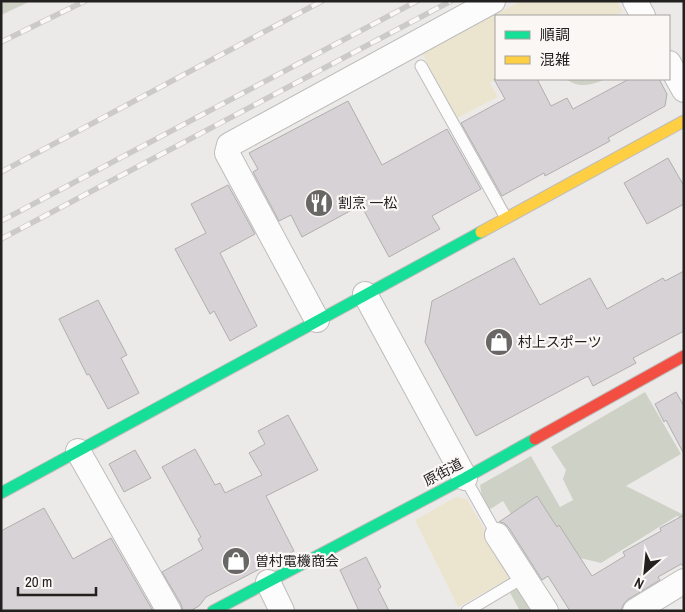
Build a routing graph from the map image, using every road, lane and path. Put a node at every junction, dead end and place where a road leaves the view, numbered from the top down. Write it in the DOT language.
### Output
graph roads {
  1 [pos="493,1"];
  2 [pos="635,1"];
  3 [pos="642,15"];
  4 [pos="670,65"];
  5 [pos="421,66"];
  6 [pos="684,90"];
  7 [pos="684,121"];
  8 [pos="506,218"];
  9 [pos="365,294"];
  10 [pos="317,320"];
  11 [pos="684,356"];
  12 [pos="78,451"];
  13 [pos="465,478"];
  14 [pos="1,493"];
  15 [pos="497,535"];
  16 [pos="524,577"];
  17 [pos="684,581"];
  18 [pos="268,582"];
  19 [pos="168,611"];
  20 [pos="213,611"];
  21 [pos="282,611"];
  22 [pos="468,611"];
  23 [pos="546,611"];
  24 [pos="635,611"];
  1 -- 10 [label="street"];
  2 -- 3 [label="street"];
  4 -- 6 [label="street"];
  5 -- 8 [label="lane"];
  7 -- 8 [label="street"];
  8 -- 9 [label="street"];
  9 -- 10 [label="street"];
  9 -- 13 [label="street"];
  10 -- 12 [label="street"];
  11 -- 13 [label="street, 原街道"];
  12 -- 14 [label="street"];
  12 -- 19 [label="street"];
  13 -- 15 [label="lane"];
  13 -- 18 [label="street, 原街道"];
  15 -- 16 [label="street"];
  16 -- 22 [label="lane"];
  16 -- 23 [label="street"];
  17 -- 24 [label="street"];
  18 -- 20 [label="street, 原街道"];
  18 -- 21 [label="street"];
}
